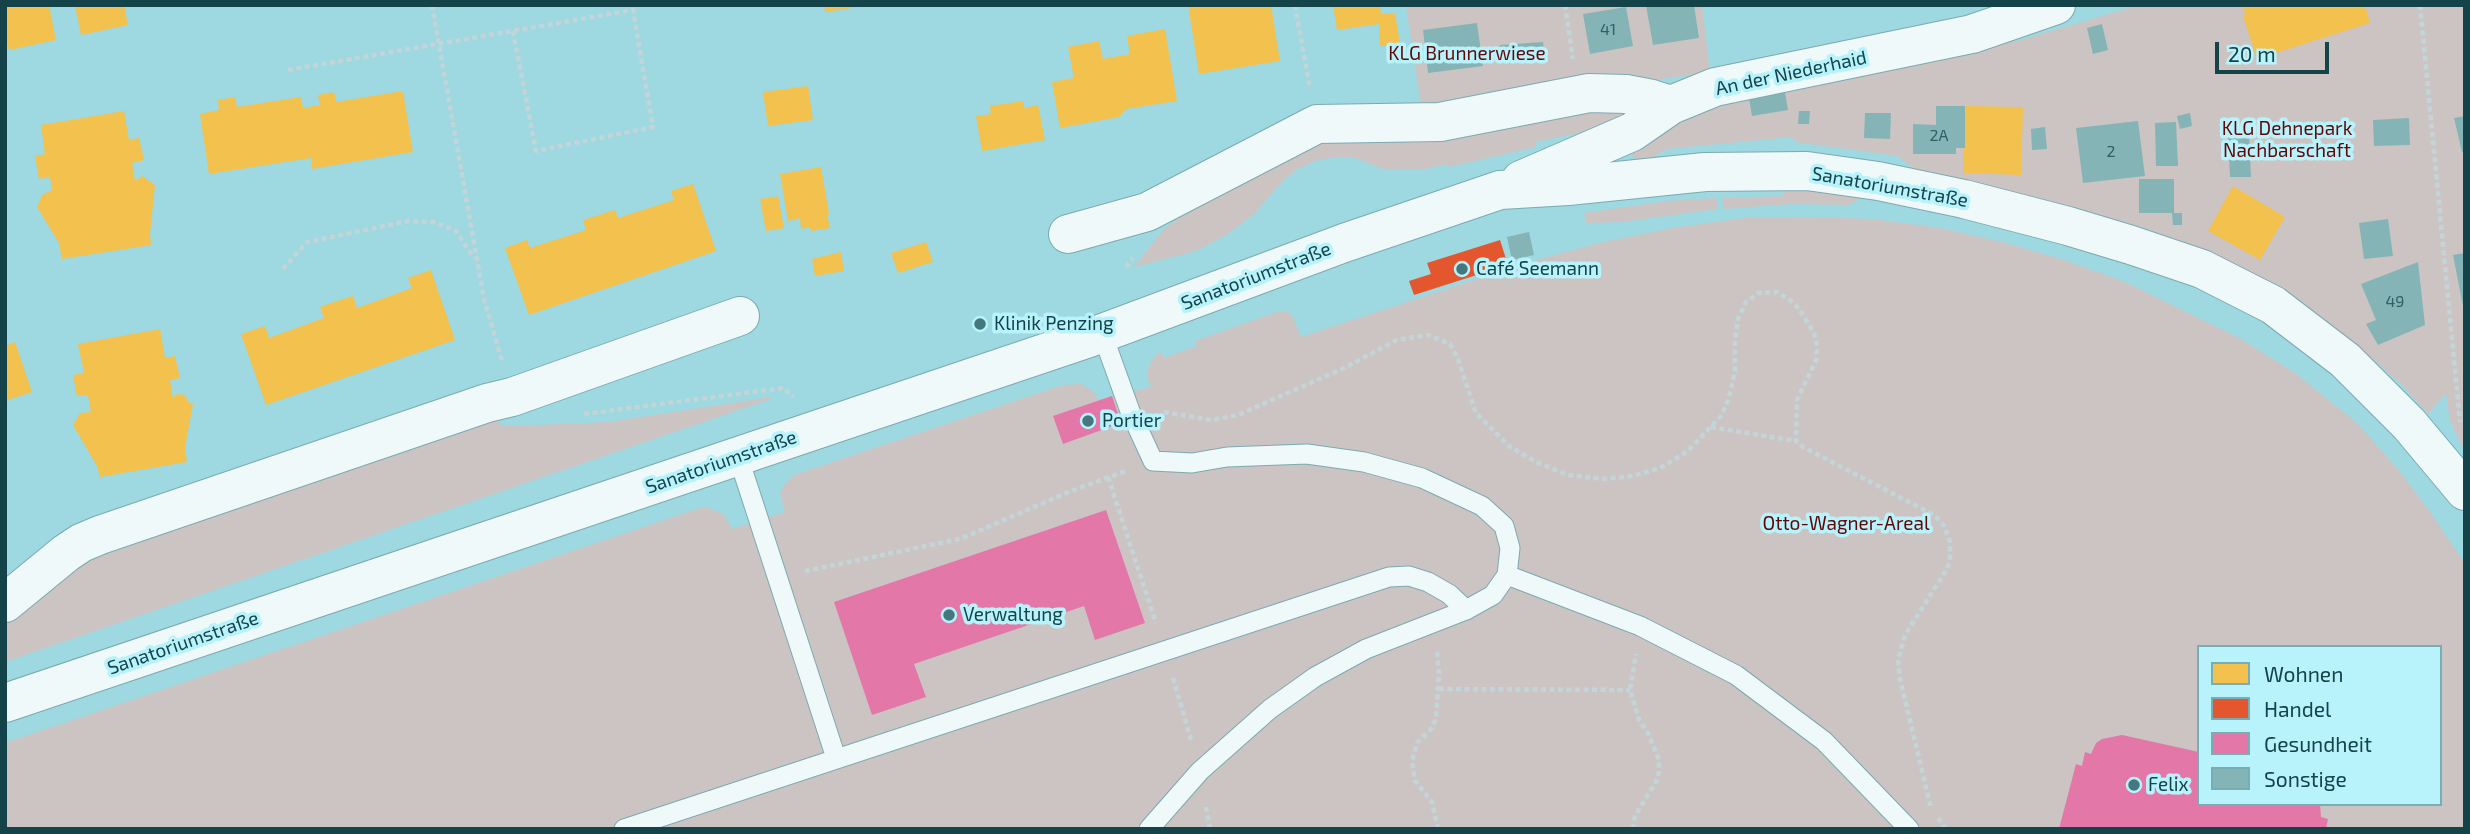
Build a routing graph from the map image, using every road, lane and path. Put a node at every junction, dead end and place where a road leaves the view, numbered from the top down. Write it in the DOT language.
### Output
graph roads {
  1 [pos="432,5"];
  2 [pos="1295,5"];
  3 [pos="1565,5"];
  4 [pos="2056,5"];
  5 [pos="2420,5"];
  6 [pos="513,31"];
  7 [pos="438,44"];
  8 [pos="288,70"];
  9 [pos="1578,95"];
  10 [pos="1671,105"];
  11 [pos="1317,124"];
  12 [pos="1500,190"];
  13 [pos="1068,234"];
  14 [pos="477,261"];
  15 [pos="283,269"];
  16 [pos="740,316"];
  17 [pos="1102,333"];
  18 [pos="512,397"];
  19 [pos="1130,411"];
  20 [pos="582,414"];
  21 [pos="826,427"];
  22 [pos="1710,427"];
  23 [pos="1796,441"];
  24 [pos="738,456"];
  25 [pos="2437,456"];
  26 [pos="1153,461"];
  27 [pos="1108,477"];
  28 [pos="2465,491"];
  29 [pos="1507,575"];
  30 [pos="777,577"];
  31 [pos="5,603"];
  32 [pos="1466,610"];
  33 [pos="1433,622"];
  34 [pos="1640,626"];
  35 [pos="1165,650"];
  36 [pos="1438,688"];
  37 [pos="1630,690"];
  38 [pos="5,703"];
  39 [pos="836,758"];
  40 [pos="1200,771"];
  41 [pos="624,829"];
  42 [pos="1149,829"];
  43 [pos="1438,829"];
  44 [pos="1633,829"];
  45 [pos="1909,829"];
  46 [pos="1945,829"];
  1 -- 7 [label="path"];
  2 -- 11 [label="path"];
  3 -- 9 [label="path"];
  4 -- 10 [label="street, An der Niederhaid"];
  5 -- 25 [label="path"];
  6 -- 6 [label="path"];
  6 -- 7 [label="path"];
  7 -- 8 [label="path"];
  7 -- 14 [label="path"];
  9 -- 10 [label="street"];
  9 -- 11 [label="street"];
  10 -- 12 [label="street, An der Niederhaid"];
  11 -- 13 [label="street"];
  12 -- 17 [label="street, Sanatoriumstraße"];
  12 -- 25 [label="street, Sanatoriumstraße"];
  14 -- 15 [label="path"];
  14 -- 18 [label="path"];
  16 -- 18 [label="street"];
  17 -- 19 [label="lane"];
  17 -- 21 [label="street, Sanatoriumstraße"];
  18 -- 31 [label="street"];
  19 -- 22 [label="path"];
  19 -- 26 [label="lane"];
  20 -- 21 [label="path"];
  21 -- 24 [label="street, Sanatoriumstraße"];
  22 -- 23 [label="path"];
  22 -- 23 [label="path"];
  23 -- 46 [label="path"];
  24 -- 30 [label="lane"];
  24 -- 38 [label="street, Sanatoriumstraße"];
  25 -- 28 [label="street, Sanatoriumstraße"];
  26 -- 27 [label="path"];
  26 -- 29 [label="lane"];
  27 -- 30 [label="path"];
  27 -- 35 [label="path"];
  29 -- 32 [label="lane"];
  29 -- 34 [label="lane"];
  30 -- 39 [label="lane"];
  32 -- 33 [label="lane"];
  32 -- 35 [label="lane"];
  33 -- 36 [label="path"];
  33 -- 40 [label="lane"];
  34 -- 37 [label="path"];
  34 -- 45 [label="lane"];
  35 -- 39 [label="lane"];
  35 -- 40 [label="path"];
  36 -- 37 [label="path"];
  36 -- 43 [label="path"];
  37 -- 44 [label="path"];
  39 -- 41 [label="lane"];
  40 -- 42 [label="lane"];
}
